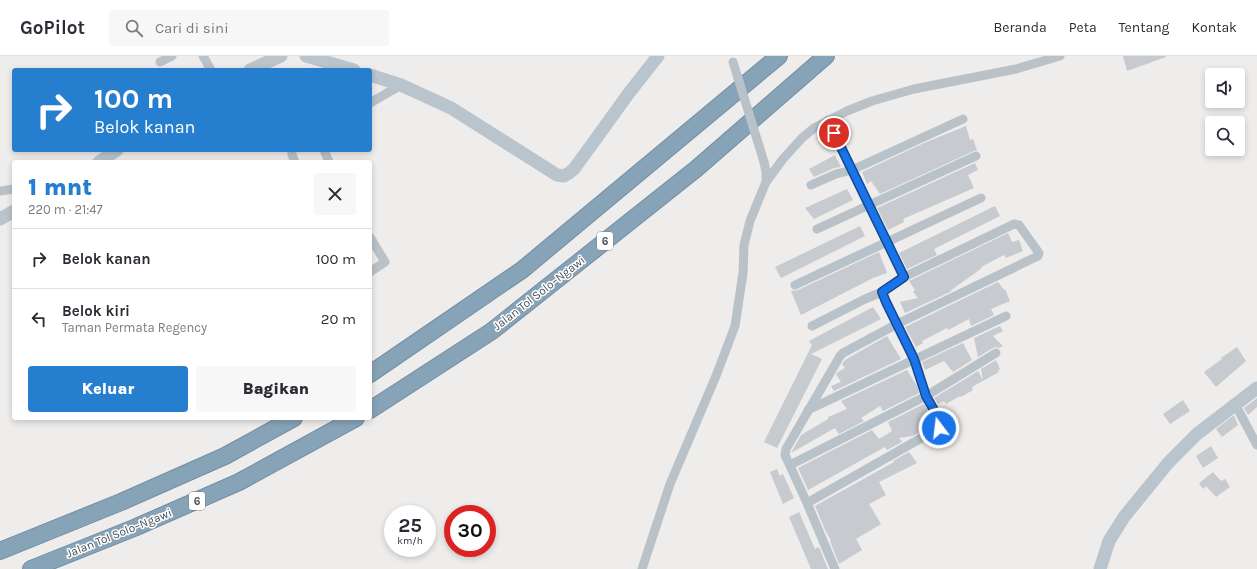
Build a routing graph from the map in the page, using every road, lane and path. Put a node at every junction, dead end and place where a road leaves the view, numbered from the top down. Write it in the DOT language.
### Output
graph roads {
  1 [pos="172,56"];
  2 [pos="203,56"];
  3 [pos="281,56"];
  4 [pos="306,56"];
  5 [pos="658,56"];
  6 [pos="779,56"];
  7 [pos="826,56"];
  8 [pos="1060,56"];
  9 [pos="732,59"];
  10 [pos="160,62"];
  11 [pos="210,68"];
  12 [pos="254,68"];
  13 [pos="347,68"];
  14 [pos="372,76"];
  15 [pos="401,85"];
  16 [pos="372,102"];
  17 [pos="963,119"];
  18 [pos="828,120"];
  19 [pos="114,152"];
  20 [pos="976,156"];
  21 [pos="102,160"];
  22 [pos="852,170"];
  23 [pos="766,182"];
  24 [pos="811,185"];
  25 [pos="12,189"];
  26 [pos="0,191"];
  27 [pos="981,198"];
  28 [pos="869,205"];
  29 [pos="12,212"];
  30 [pos="0,219"];
  31 [pos="817,229"];
  32 [pos="372,240"];
  33 [pos="887,242"];
  34 [pos="372,271"];
  35 [pos="904,277"];
  36 [pos="795,286"];
  37 [pos="882,292"];
  38 [pos="1006,316"];
  39 [pos="897,324"];
  40 [pos="812,326"];
  41 [pos="996,353"];
  42 [pos="914,359"];
  43 [pos="372,373"];
  44 [pos="1257,388"];
  45 [pos="926,396"];
  46 [pos="1235,404"];
  47 [pos="372,409"];
  48 [pos="808,410"];
  49 [pos="290,420"];
  50 [pos="352,420"];
  51 [pos="1257,445"];
  52 [pos="790,465"];
  53 [pos="807,503"];
  54 [pos="0,552"];
  55 [pos="31,569"];
  56 [pos="642,569"];
  57 [pos="835,569"];
  58 [pos="1100,569"];
  1 -- 10 [label="street"];
  2 -- 11 [label="street"];
  3 -- 12 [label="street"];
  4 -- 13 [label="street"];
  5 -- 15 [label="street"];
  6 -- 43 [label="highway"];
  7 -- 47 [label="highway, Jalan Tol Solo–Ngawi / 6"];
  8 -- 18 [label="street"];
  9 -- 23 [label="street, bridge"];
  14 -- 15 [label="street"];
  15 -- 16 [label="street"];
  17 -- 22 [label="street"];
  18 -- 22 [label="street"];
  18 -- 23 [label="street"];
  19 -- 21 [label="street"];
  20 -- 28 [label="street"];
  22 -- 24 [label="street"];
  22 -- 28 [label="street"];
  23 -- 56 [label="street"];
  25 -- 26 [label="street"];
  27 -- 33 [label="street"];
  28 -- 31 [label="street"];
  28 -- 33 [label="street"];
  29 -- 30 [label="street"];
  32 -- 34 [label="street"];
  33 -- 35 [label="street"];
  33 -- 36 [label="street"];
  35 -- 37 [label="street"];
  35 -- 39 [label="street"];
  37 -- 39 [label="street"];
  37 -- 40 [label="street"];
  38 -- 42 [label="street"];
  39 -- 42 [label="street"];
  39 -- 48 [label="street"];
  41 -- 45 [label="street"];
  42 -- 45 [label="street"];
  42 -- 48 [label="street"];
  44 -- 46 [label="street"];
  45 -- 52 [label="street"];
  45 -- 53 [label="street"];
  46 -- 51 [label="street"];
  46 -- 58 [label="street"];
  48 -- 52 [label="street"];
  49 -- 54 [label="highway"];
  50 -- 55 [label="highway, Jalan Tol Solo–Ngawi / 6"];
  52 -- 53 [label="street"];
  53 -- 57 [label="street"];
}
